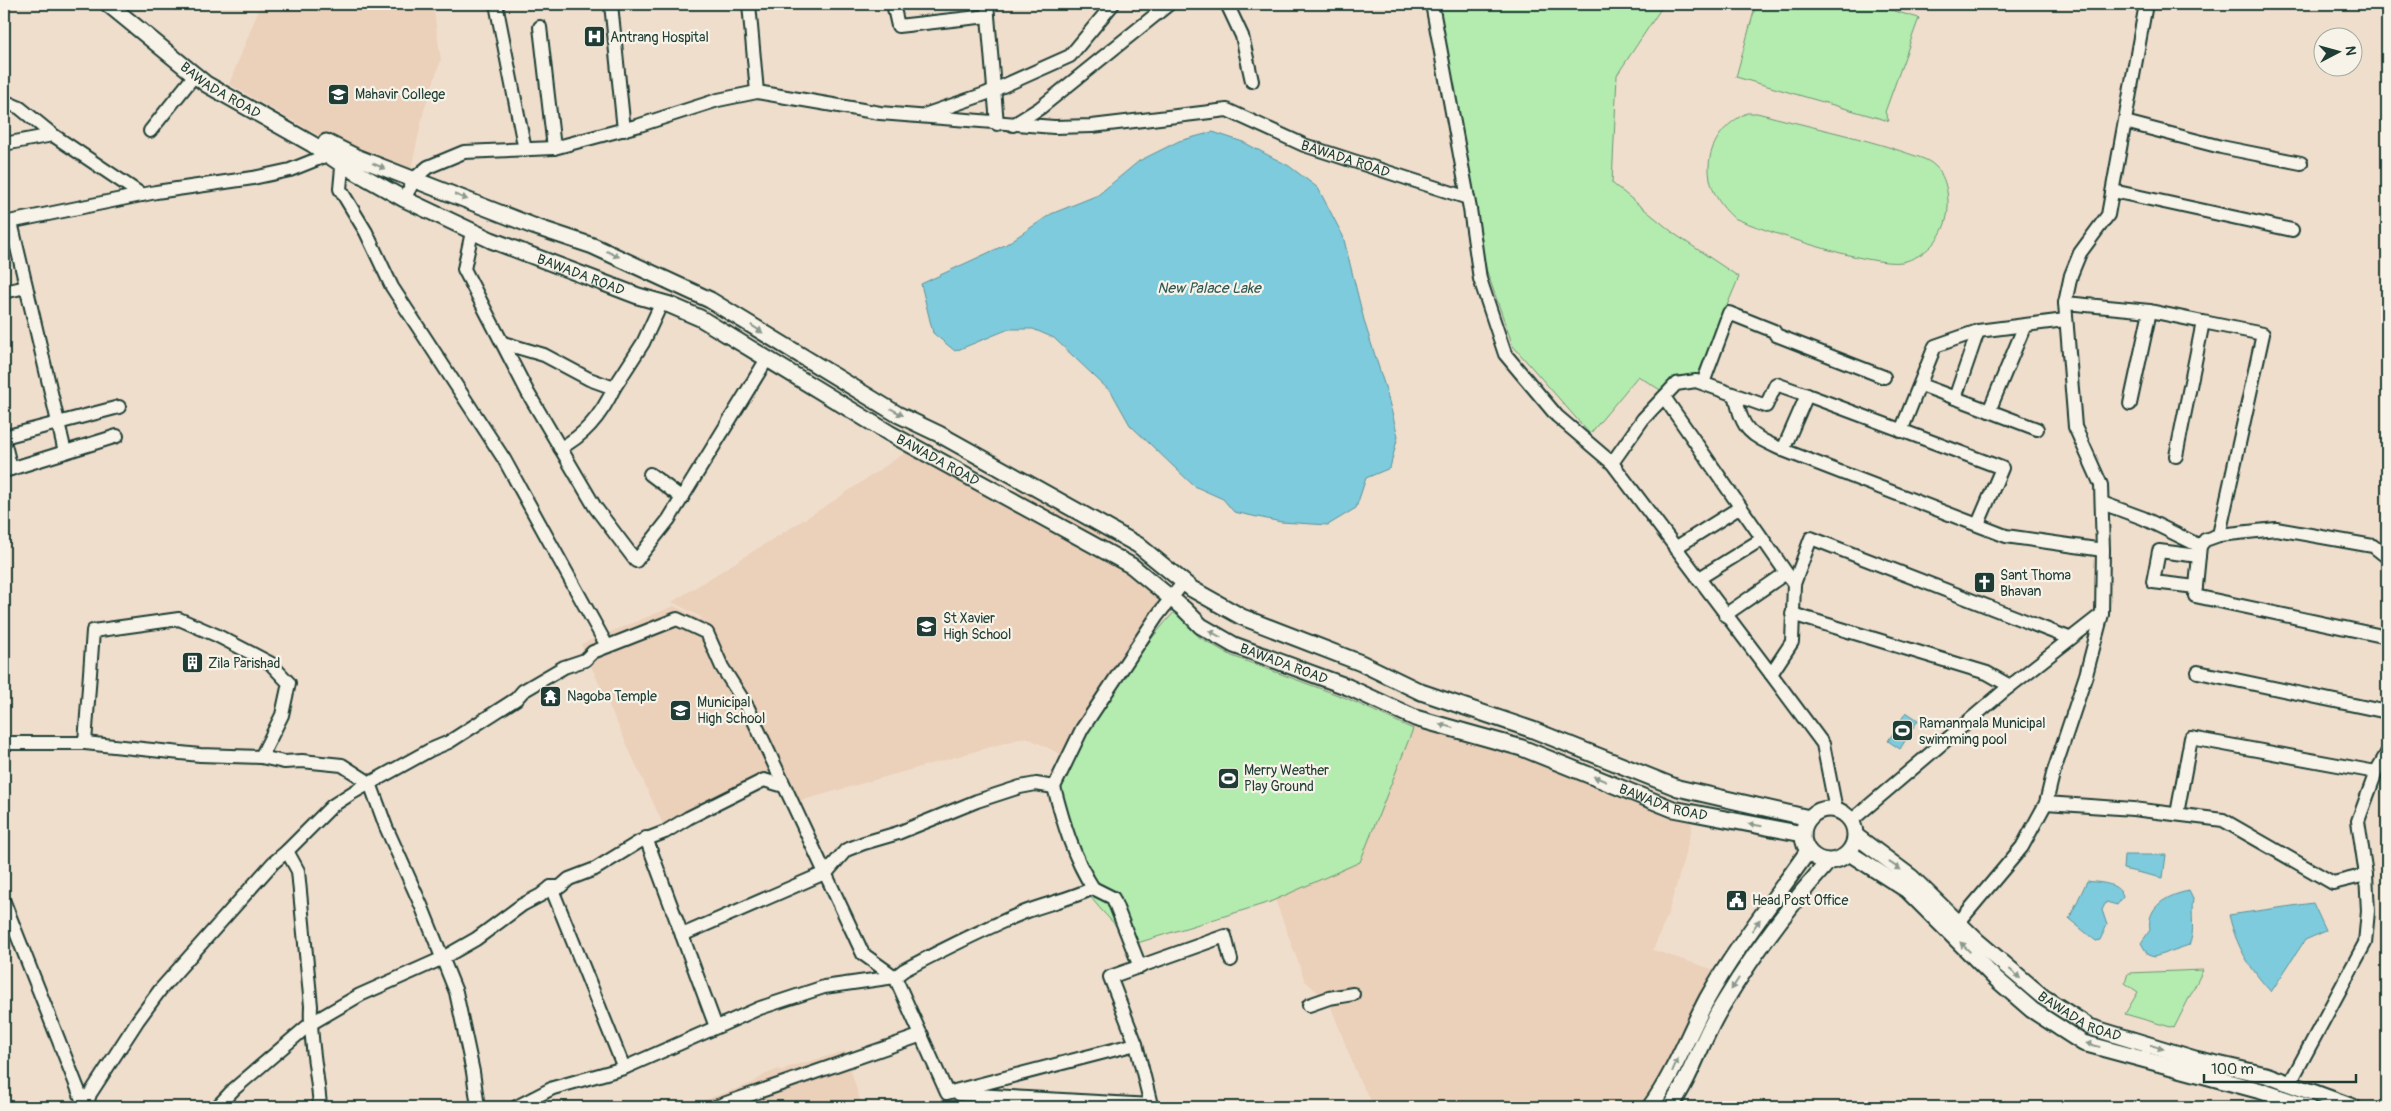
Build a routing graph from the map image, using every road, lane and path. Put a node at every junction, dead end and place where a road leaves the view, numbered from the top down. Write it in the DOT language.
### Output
graph roads {
  1 [pos="108,4"];
  2 [pos="115,4"];
  3 [pos="496,4"];
  4 [pos="611,4"];
  5 [pos="749,4"];
  6 [pos="893,4"];
  7 [pos="1113,4"];
  8 [pos="1169,4"];
  9 [pos="1227,4"];
  10 [pos="1432,4"];
  11 [pos="2146,4"];
  12 [pos="988,10"];
  13 [pos="540,27"];
  14 [pos="194,76"];
  15 [pos="1252,81"];
  16 [pos="994,90"];
  17 [pos="757,92"];
  18 [pos="4,100"];
  19 [pos="923,116"];
  20 [pos="2125,122"];
  21 [pos="997,124"];
  22 [pos="1013,126"];
  23 [pos="624,130"];
  24 [pos="150,131"];
  25 [pos="53,135"];
  26 [pos="4,144"];
  27 [pos="554,148"];
  28 [pos="525,150"];
  29 [pos="338,155"];
  30 [pos="2300,163"];
  31 [pos="416,180"];
  32 [pos="2113,191"];
  33 [pos="142,195"];
  34 [pos="1468,198"];
  35 [pos="404,199"];
  36 [pos="7,223"];
  37 [pos="2292,230"];
  38 [pos="472,232"];
  39 [pos="26,287"];
  40 [pos="4,292"];
  41 [pos="662,302"];
  42 [pos="2065,303"];
  43 [pos="2150,312"];
  44 [pos="2065,320"];
  45 [pos="2203,322"];
  46 [pos="2025,325"];
  47 [pos="1978,331"];
  48 [pos="503,343"];
  49 [pos="767,359"];
  50 [pos="1884,377"];
  51 [pos="1703,383"];
  52 [pos="1921,385"];
  53 [pos="614,388"];
  54 [pos="1807,394"];
  55 [pos="1664,397"];
  56 [pos="1736,397"];
  57 [pos="1955,398"];
  58 [pos="2130,404"];
  59 [pos="119,407"];
  60 [pos="1990,411"];
  61 [pos="58,423"];
  62 [pos="2037,429"];
  63 [pos="1901,431"];
  64 [pos="117,436"];
  65 [pos="4,437"];
  66 [pos="4,441"];
  67 [pos="560,448"];
  68 [pos="1783,450"];
  69 [pos="64,452"];
  70 [pos="2176,456"];
  71 [pos="1612,463"];
  72 [pos="7,470"];
  73 [pos="650,474"];
  74 [pos="682,498"];
  75 [pos="2102,503"];
  76 [pos="1739,508"];
  77 [pos="1978,524"];
  78 [pos="2218,535"];
  79 [pos="1762,538"];
  80 [pos="1675,548"];
  81 [pos="2103,550"];
  82 [pos="2199,551"];
  83 [pos="2387,557"];
  84 [pos="1786,573"];
  85 [pos="1698,579"];
  86 [pos="1183,583"];
  87 [pos="1794,584"];
  88 [pos="2196,587"];
  89 [pos="1171,598"];
  90 [pos="1792,614"];
  91 [pos="2102,614"];
  92 [pos="1725,615"];
  93 [pos="2387,637"];
  94 [pos="2069,638"];
  95 [pos="607,646"];
  96 [pos="2198,672"];
  97 [pos="1771,674"];
  98 [pos="2010,686"];
  99 [pos="2387,712"];
  100 [pos="4,743"];
  101 [pos="85,744"];
  102 [pos="2387,753"];
  103 [pos="261,757"];
  104 [pos="2376,772"];
  105 [pos="370,783"];
  106 [pos="784,786"];
  107 [pos="1054,787"];
  108 [pos="2046,803"];
  109 [pos="1836,810"];
  110 [pos="2177,814"];
  111 [pos="1809,818"];
  112 [pos="1851,821"];
  113 [pos="1803,834"];
  114 [pos="1856,836"];
  115 [pos="646,838"];
  116 [pos="287,851"];
  117 [pos="1808,851"];
  118 [pos="1849,853"];
  119 [pos="1828,862"];
  120 [pos="826,872"];
  121 [pos="2366,875"];
  122 [pos="551,887"];
  123 [pos="1093,888"];
  124 [pos="4,902"];
  125 [pos="1959,922"];
  126 [pos="682,936"];
  127 [pos="441,959"];
  128 [pos="1231,960"];
  129 [pos="1140,967"];
  130 [pos="895,977"];
  131 [pos="1353,994"];
  132 [pos="1309,1005"];
  133 [pos="310,1024"];
  134 [pos="716,1026"];
  135 [pos="922,1035"];
  136 [pos="1136,1044"];
  137 [pos="624,1068"];
  138 [pos="2290,1083"];
  139 [pos="947,1093"];
  140 [pos="86,1107"];
  141 [pos="216,1107"];
  142 [pos="320,1107"];
  143 [pos="478,1107"];
  144 [pos="516,1107"];
  145 [pos="715,1107"];
  146 [pos="1650,1107"];
  147 [pos="1670,1107"];
  148 [pos="2308,1107"];
  149 [pos="2353,1107"];
  1 -- 14 [label="main road, BAWADA ROAD"];
  2 -- 29 [label="main road"];
  3 -- 28 [label="street"];
  4 -- 23 [label="street"];
  5 -- 17 [label="street"];
  6 -- 12 [label="street"];
  7 -- 16 [label="street"];
  8 -- 22 [label="street"];
  9 -- 15 [label="street"];
  10 -- 34 [label="street"];
  11 -- 20 [label="street"];
  12 -- 16 [label="street"];
  13 -- 27 [label="street"];
  14 -- 24 [label="street"];
  14 -- 29 [label="main road, BAWADA ROAD"];
  16 -- 19 [label="street"];
  16 -- 21 [label="street"];
  17 -- 19 [label="street"];
  17 -- 23 [label="street"];
  18 -- 25 [label="street"];
  19 -- 21 [label="street"];
  20 -- 30 [label="street"];
  20 -- 32 [label="street"];
  21 -- 22 [label="street"];
  22 -- 34 [label="street, BAWADA ROAD"];
  23 -- 27 [label="street"];
  25 -- 26 [label="street"];
  25 -- 33 [label="street"];
  27 -- 28 [label="street"];
  28 -- 31 [label="street"];
  29 -- 31 [label="main road, one-way"];
  29 -- 33 [label="street"];
  29 -- 35 [label="main road, BAWADA ROAD"];
  29 -- 95 [label="street"];
  31 -- 35 [label="street"];
  31 -- 86 [label="main road, one-way"];
  32 -- 37 [label="street"];
  32 -- 42 [label="street"];
  33 -- 36 [label="street"];
  34 -- 71 [label="street"];
  35 -- 38 [label="main road, BAWADA ROAD"];
  36 -- 39 [label="street"];
  38 -- 41 [label="main road, BAWADA ROAD"];
  38 -- 48 [label="street"];
  39 -- 40 [label="street"];
  39 -- 61 [label="street"];
  41 -- 49 [label="main road, BAWADA ROAD"];
  41 -- 53 [label="street"];
  42 -- 43 [label="street"];
  42 -- 44 [label="street"];
  43 -- 45 [label="street"];
  43 -- 58 [label="street"];
  44 -- 46 [label="street"];
  44 -- 75 [label="street"];
  45 -- 70 [label="street"];
  45 -- 78 [label="street"];
  46 -- 47 [label="street"];
  46 -- 60 [label="street"];
  47 -- 52 [label="street"];
  47 -- 57 [label="street"];
  48 -- 53 [label="street"];
  48 -- 67 [label="street"];
  49 -- 74 [label="street"];
  49 -- 89 [label="main road, BAWADA ROAD"];
  50 -- 51 [label="street"];
  51 -- 55 [label="street"];
  51 -- 56 [label="street"];
  52 -- 57 [label="street"];
  52 -- 63 [label="street"];
  53 -- 67 [label="street"];
  54 -- 56 [label="street"];
  54 -- 63 [label="street"];
  54 -- 68 [label="street"];
  55 -- 71 [label="street"];
  55 -- 76 [label="street"];
  56 -- 68 [label="street"];
  57 -- 60 [label="street"];
  59 -- 61 [label="street"];
  60 -- 62 [label="street"];
  61 -- 65 [label="street"];
  61 -- 69 [label="street"];
  63 -- 77 [label="street"];
  64 -- 69 [label="street"];
  66 -- 72 [label="street"];
  67 -- 74 [label="street"];
  68 -- 77 [label="street"];
  69 -- 72 [label="street"];
  71 -- 80 [label="street"];
  73 -- 74 [label="street"];
  75 -- 81 [label="street"];
  75 -- 82 [label="street"];
  76 -- 79 [label="street"];
  76 -- 80 [label="street"];
  77 -- 81 [label="street"];
  78 -- 82 [label="street"];
  78 -- 83 [label="street"];
  79 -- 84 [label="street"];
  79 -- 85 [label="street"];
  80 -- 85 [label="street"];
  81 -- 91 [label="street"];
  82 -- 88 [label="street"];
  82 -- 88 [label="street"];
  84 -- 87 [label="street"];
  84 -- 92 [label="street"];
  85 -- 92 [label="street"];
  86 -- 89 [label="street"];
  86 -- 111 [label="main road"];
  87 -- 90 [label="street"];
  87 -- 94 [label="street"];
  88 -- 93 [label="street"];
  89 -- 107 [label="street"];
  113 -- 89 [label="main road, BAWADA ROAD, one-way"];
  90 -- 97 [label="street"];
  90 -- 98 [label="street"];
  91 -- 94 [label="street"];
  91 -- 108 [label="street"];
  92 -- 97 [label="street"];
  94 -- 98 [label="street"];
  95 -- 105 [label="street"];
  95 -- 106 [label="street"];
  96 -- 99 [label="street"];
  97 -- 109 [label="street"];
  98 -- 112 [label="street"];
  100 -- 101 [label="street"];
  101 -- 103 [label="street"];
  101 -- 103 [label="street"];
  102 -- 104 [label="street"];
  103 -- 105 [label="street"];
  104 -- 110 [label="street"];
  104 -- 121 [label="street"];
  105 -- 116 [label="street"];
  105 -- 127 [label="street"];
  106 -- 115 [label="street"];
  106 -- 120 [label="street"];
  107 -- 120 [label="street"];
  107 -- 123 [label="street"];
  108 -- 110 [label="street"];
  108 -- 125 [label="street"];
  109 -- 111 [label="main road"];
  109 -- 112 [label="main road"];
  110 -- 121 [label="street"];
  111 -- 113 [label="main road"];
  112 -- 114 [label="main road"];
  113 -- 117 [label="main road"];
  114 -- 118 [label="main road"];
  114 -- 125 [label="main road, BAWADA ROAD, one-way"];
  115 -- 122 [label="street"];
  115 -- 126 [label="street"];
  116 -- 133 [label="street"];
  116 -- 140 [label="street"];
  117 -- 119 [label="main road"];
  146 -- 117 [label="main road, one-way"];
  118 -- 119 [label="main road"];
  148 -- 118 [label="main road, one-way"];
  119 -- 147 [label="main road, one-way"];
  120 -- 126 [label="street"];
  120 -- 130 [label="street"];
  121 -- 138 [label="street"];
  122 -- 127 [label="street"];
  122 -- 137 [label="street"];
  123 -- 129 [label="street"];
  123 -- 130 [label="street"];
  124 -- 140 [label="street"];
  125 -- 138 [label="main road, BAWADA ROAD, one-way"];
  126 -- 134 [label="street"];
  127 -- 133 [label="street"];
  127 -- 143 [label="street"];
  128 -- 129 [label="street"];
  129 -- 136 [label="street"];
  130 -- 134 [label="street"];
  130 -- 135 [label="street"];
  131 -- 132 [label="street"];
  133 -- 141 [label="street"];
  133 -- 142 [label="street"];
  134 -- 137 [label="street"];
  135 -- 139 [label="street"];
  135 -- 145 [label="street"];
  136 -- 139 [label="street"];
  136 -- 139 [label="street"];
  137 -- 144 [label="street"];
  138 -- 149 [label="main road, BAWADA ROAD"];
}
